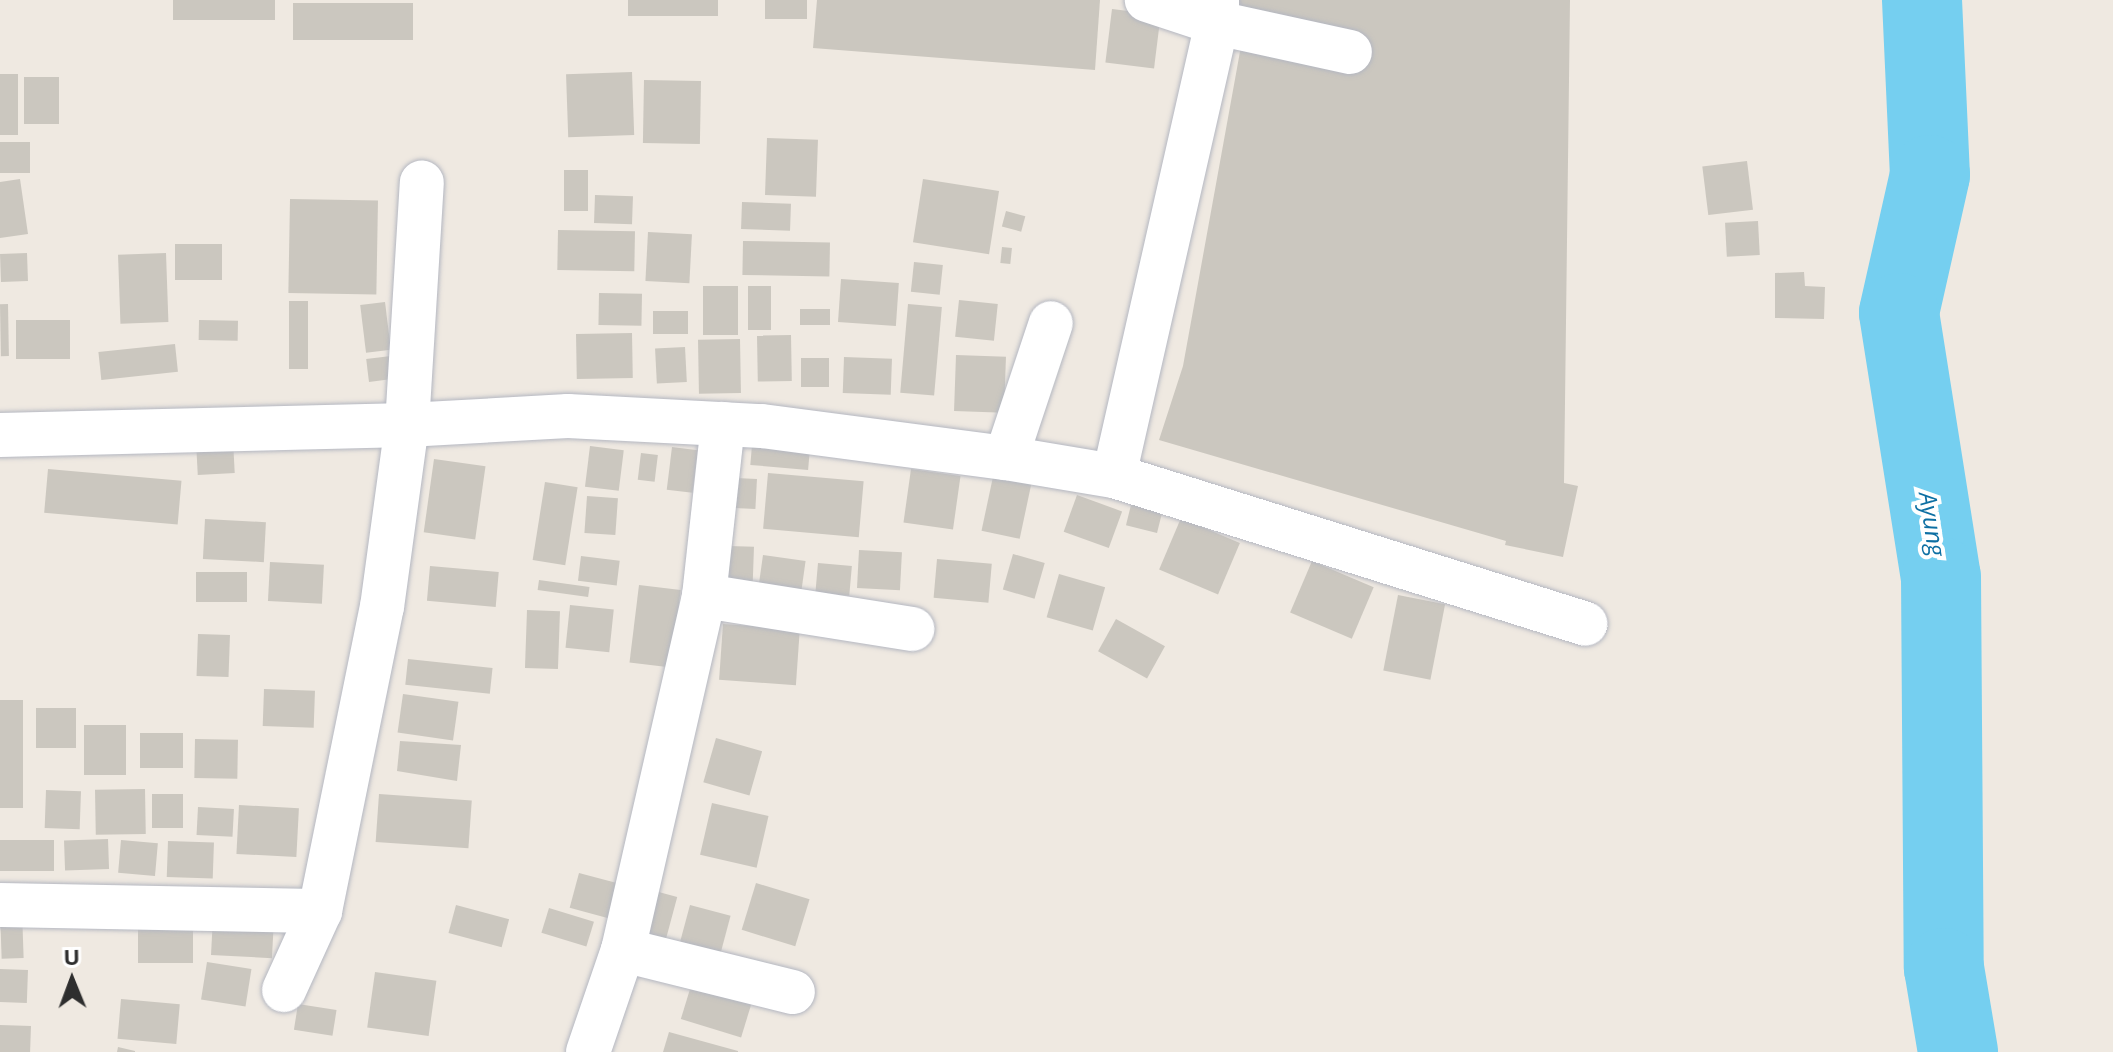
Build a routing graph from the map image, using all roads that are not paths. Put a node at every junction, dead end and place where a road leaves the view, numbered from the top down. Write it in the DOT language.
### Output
graph roads {
  1 [pos="1147,0"];
  2 [pos="1217,11"];
  3 [pos="1350,52"];
  4 [pos="422,182"];
  5 [pos="1051,323"];
  6 [pos="723,424"];
  7 [pos="407,425"];
  8 [pos="0,435"];
  9 [pos="1006,458"];
  10 [pos="1114,476"];
  11 [pos="704,596"];
  12 [pos="1585,624"];
  13 [pos="912,629"];
  14 [pos="0,905"];
  15 [pos="320,911"];
  16 [pos="623,950"];
  17 [pos="284,990"];
  18 [pos="793,992"];
  19 [pos="588,1052"];
  1 -- 2 [label="street"];
  2 -- 3 [label="street"];
  2 -- 10 [label="street"];
  4 -- 7 [label="street"];
  5 -- 9 [label="street"];
  6 -- 7 [label="street"];
  6 -- 9 [label="street"];
  6 -- 11 [label="street"];
  7 -- 8 [label="street"];
  7 -- 15 [label="street"];
  9 -- 10 [label="street"];
  10 -- 12 [label="street"];
  11 -- 13 [label="street"];
  11 -- 16 [label="street"];
  14 -- 15 [label="street"];
  15 -- 17 [label="street"];
  16 -- 18 [label="street"];
  16 -- 19 [label="street"];
}
